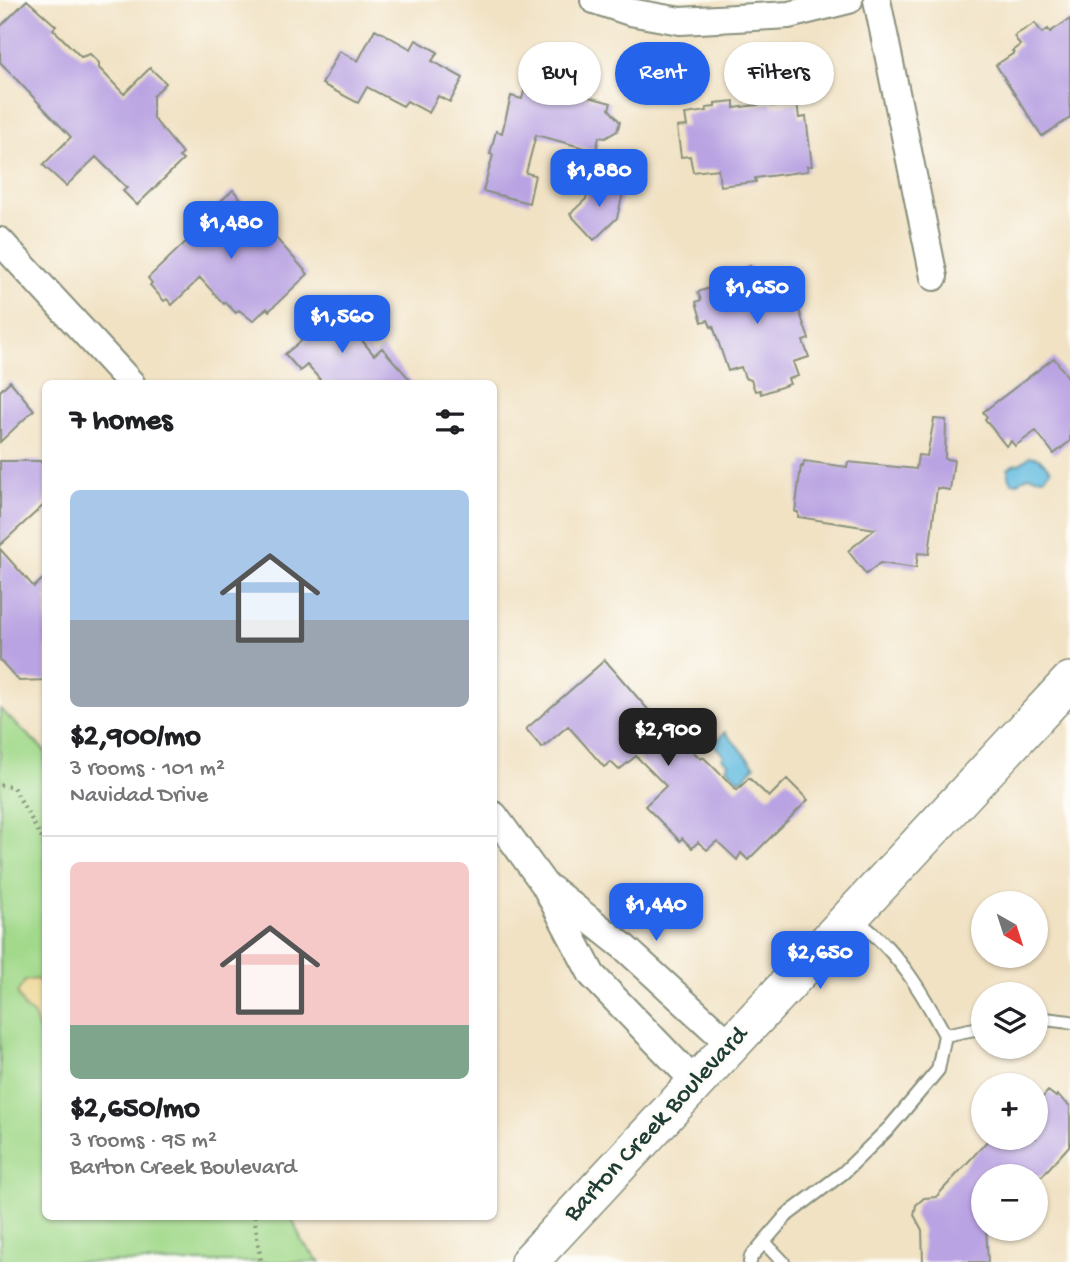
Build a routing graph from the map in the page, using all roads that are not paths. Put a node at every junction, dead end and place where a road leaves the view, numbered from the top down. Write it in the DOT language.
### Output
graph roads {
  1 [pos="594,0"];
  2 [pos="849,0"];
  3 [pos="877,0"];
  4 [pos="0,241"];
  5 [pos="934,276"];
  6 [pos="128,380"];
  7 [pos="1070,681"];
  8 [pos="497,819"];
  9 [pos="544,884"];
  10 [pos="849,916"];
  11 [pos="1048,1019"];
  12 [pos="1070,1022"];
  13 [pos="971,1030"];
  14 [pos="945,1035"];
  15 [pos="732,1045"];
  16 [pos="696,1083"];
  17 [pos="764,1242"];
  18 [pos="529,1262"];
  19 [pos="750,1262"];
  20 [pos="783,1262"];
  1 -- 2 [label="street"];
  3 -- 5 [label="street"];
  4 -- 6 [label="street"];
  7 -- 10 [label="street, Barton Creek Boulevard"];
  8 -- 9 [label="street"];
  9 -- 15 [label="street"];
  9 -- 16 [label="street"];
  10 -- 14 [label="lane"];
  10 -- 15 [label="street, Barton Creek Boulevard"];
  11 -- 12 [label="lane"];
  13 -- 14 [label="lane"];
  14 -- 17 [label="lane"];
  15 -- 16 [label="street, Barton Creek Boulevard"];
  16 -- 18 [label="street, Barton Creek Boulevard"];
  17 -- 19 [label="lane"];
  17 -- 20 [label="lane"];
}
